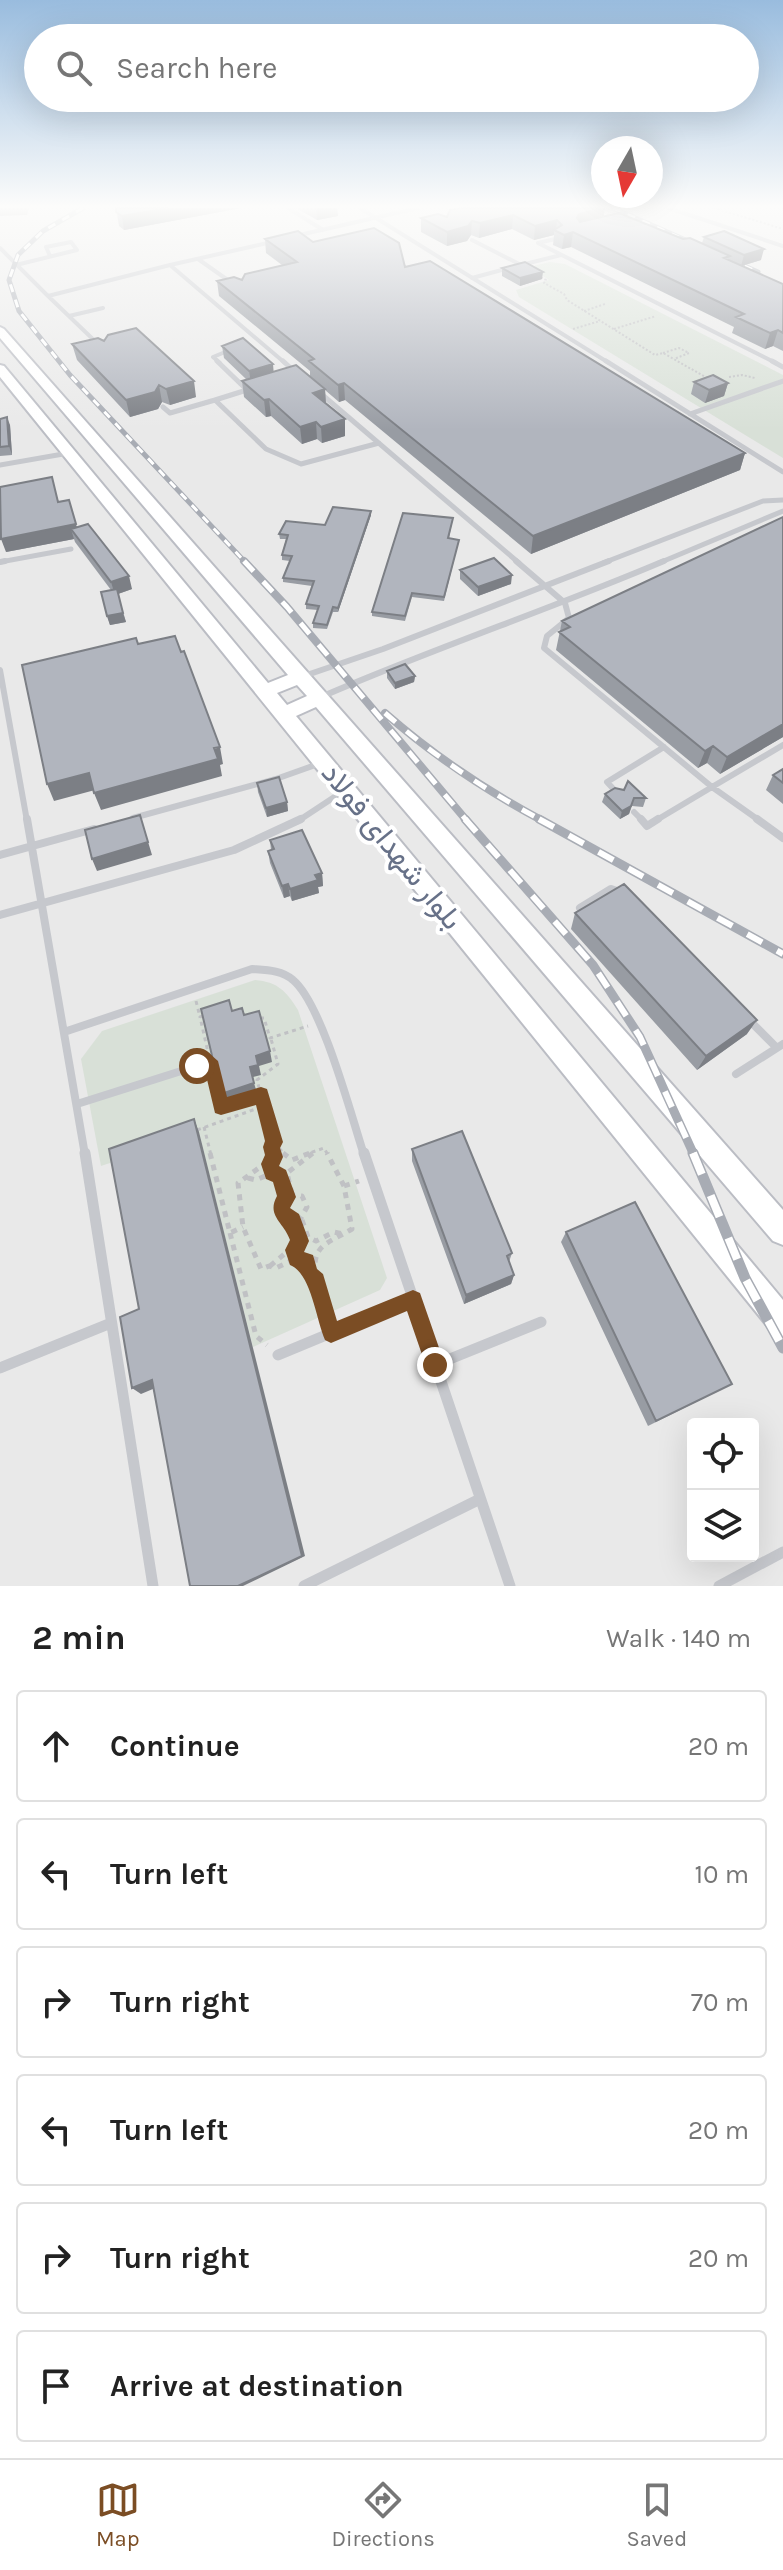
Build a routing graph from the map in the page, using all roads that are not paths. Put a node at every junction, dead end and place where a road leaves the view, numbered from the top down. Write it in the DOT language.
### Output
graph roads {
  1 [pos="34,282"];
  2 [pos="103,282"];
  3 [pos="190,282"];
  4 [pos="231,282"];
  5 [pos="478,282"];
  6 [pos="616,282"];
  7 [pos="242,290"];
  8 [pos="48,296"];
  9 [pos="103,308"];
  10 [pos="69,316"];
  11 [pos="0,331"];
  12 [pos="258,340"];
  13 [pos="247,343"];
  14 [pos="236,348"];
  15 [pos="107,352"];
  16 [pos="783,367"];
  17 [pos="0,369"];
  18 [pos="286,379"];
  19 [pos="783,381"];
  20 [pos="310,385"];
  21 [pos="260,386"];
  22 [pos="247,390"];
  23 [pos="215,400"];
  24 [pos="163,407"];
  25 [pos="690,414"];
  26 [pos="379,443"];
  27 [pos="69,453"];
  28 [pos="0,465"];
  29 [pos="783,472"];
  30 [pos="783,500"];
  31 [pos="783,511"];
  32 [pos="71,549"];
  33 [pos="0,562"];
  34 [pos="546,586"];
  35 [pos="565,603"];
  36 [pos="0,670"];
  37 [pos="301,677"];
  38 [pos="264,691"];
  39 [pos="319,698"];
  40 [pos="283,714"];
  41 [pos="4,717"];
  42 [pos="783,745"];
  43 [pos="664,747"];
  44 [pos="322,762"];
  45 [pos="712,787"];
  46 [pos="345,790"];
  47 [pos="618,794"];
  48 [pos="634,812"];
  49 [pos="123,821"];
  50 [pos="108,825"];
  51 [pos="783,838"];
  52 [pos="31,847"];
  53 [pos="0,855"];
  54 [pos="41,902"];
  55 [pos="636,905"];
  56 [pos="580,908"];
  57 [pos="0,915"];
  58 [pos="744,1015"];
  59 [pos="64,1032"];
  60 [pos="780,1046"];
  61 [pos="197,1066"];
  62 [pos="736,1074"];
  63 [pos="77,1104"];
  64 [pos="783,1231"];
  65 [pos="413,1299"];
  66 [pos="541,1322"];
  67 [pos="111,1323"];
  68 [pos="783,1323"];
  69 [pos="278,1355"];
  70 [pos="435,1365"];
  71 [pos="0,1368"];
  72 [pos="480,1499"];
  73 [pos="783,1552"];
  74 [pos="153,1586"];
  75 [pos="304,1586"];
  76 [pos="510,1586"];
  77 [pos="719,1586"];
  1 -- 8 [label="lane"];
  2 -- 8 [label="lane"];
  3 -- 12 [label="lane"];
  4 -- 7 [label="lane"];
  5 -- 25 [label="lane"];
  6 -- 16 [label="lane"];
  8 -- 10 [label="lane"];
  9 -- 10 [label="lane"];
  10 -- 15 [label="lane"];
  11 -- 37 [label="street, بلوار شهدای فولاد"];
  12 -- 13 [label="lane"];
  12 -- 18 [label="lane"];
  14 -- 22 [label="lane"];
  17 -- 27 [label="street, بلوار شهدای فولاد"];
  19 -- 25 [label="lane"];
  20 -- 26 [label="lane"];
  21 -- 22 [label="lane"];
  22 -- 23 [label="lane"];
  23 -- 24 [label="lane"];
  23 -- 26 [label="lane"];
  25 -- 29 [label="lane"];
  26 -- 34 [label="lane"];
  27 -- 28 [label="lane"];
  27 -- 38 [label="street, بلوار شهدای فولاد"];
  30 -- 34 [label="lane"];
  31 -- 35 [label="lane"];
  32 -- 33 [label="lane"];
  34 -- 35 [label="lane"];
  34 -- 37 [label="lane"];
  35 -- 39 [label="lane"];
  35 -- 43 [label="lane"];
  36 -- 41 [label="lane"];
  37 -- 38 [label="street"];
  37 -- 39 [label="street, بلوار شهدای فولاد"];
  38 -- 40 [label="street, بلوار شهدای فولاد"];
  39 -- 40 [label="street"];
  39 -- 64 [label="street, بلوار شهدای فولاد"];
  40 -- 44 [label="street, بلوار شهدای فولاد"];
  41 -- 52 [label="lane"];
  42 -- 45 [label="lane"];
  43 -- 45 [label="lane"];
  43 -- 47 [label="lane"];
  44 -- 46 [label="street, بلوار شهدای فولاد"];
  44 -- 49 [label="lane"];
  45 -- 48 [label="lane"];
  45 -- 51 [label="lane"];
  46 -- 54 [label="lane"];
  46 -- 68 [label="street, بلوار شهدای فولاد"];
  50 -- 52 [label="lane"];
  52 -- 53 [label="lane"];
  52 -- 54 [label="lane"];
  54 -- 57 [label="lane"];
  54 -- 59 [label="lane"];
  55 -- 56 [label="lane"];
  58 -- 60 [label="lane"];
  59 -- 63 [label="lane"];
  59 -- 65 [label="lane"];
  60 -- 62 [label="lane"];
  61 -- 63 [label="lane"];
  63 -- 67 [label="lane"];
  65 -- 69 [label="lane"];
  65 -- 70 [label="lane"];
  66 -- 70 [label="lane"];
  67 -- 71 [label="lane"];
  67 -- 74 [label="lane"];
  70 -- 72 [label="lane"];
  72 -- 75 [label="lane"];
  72 -- 76 [label="lane"];
  73 -- 77 [label="lane"];
}
